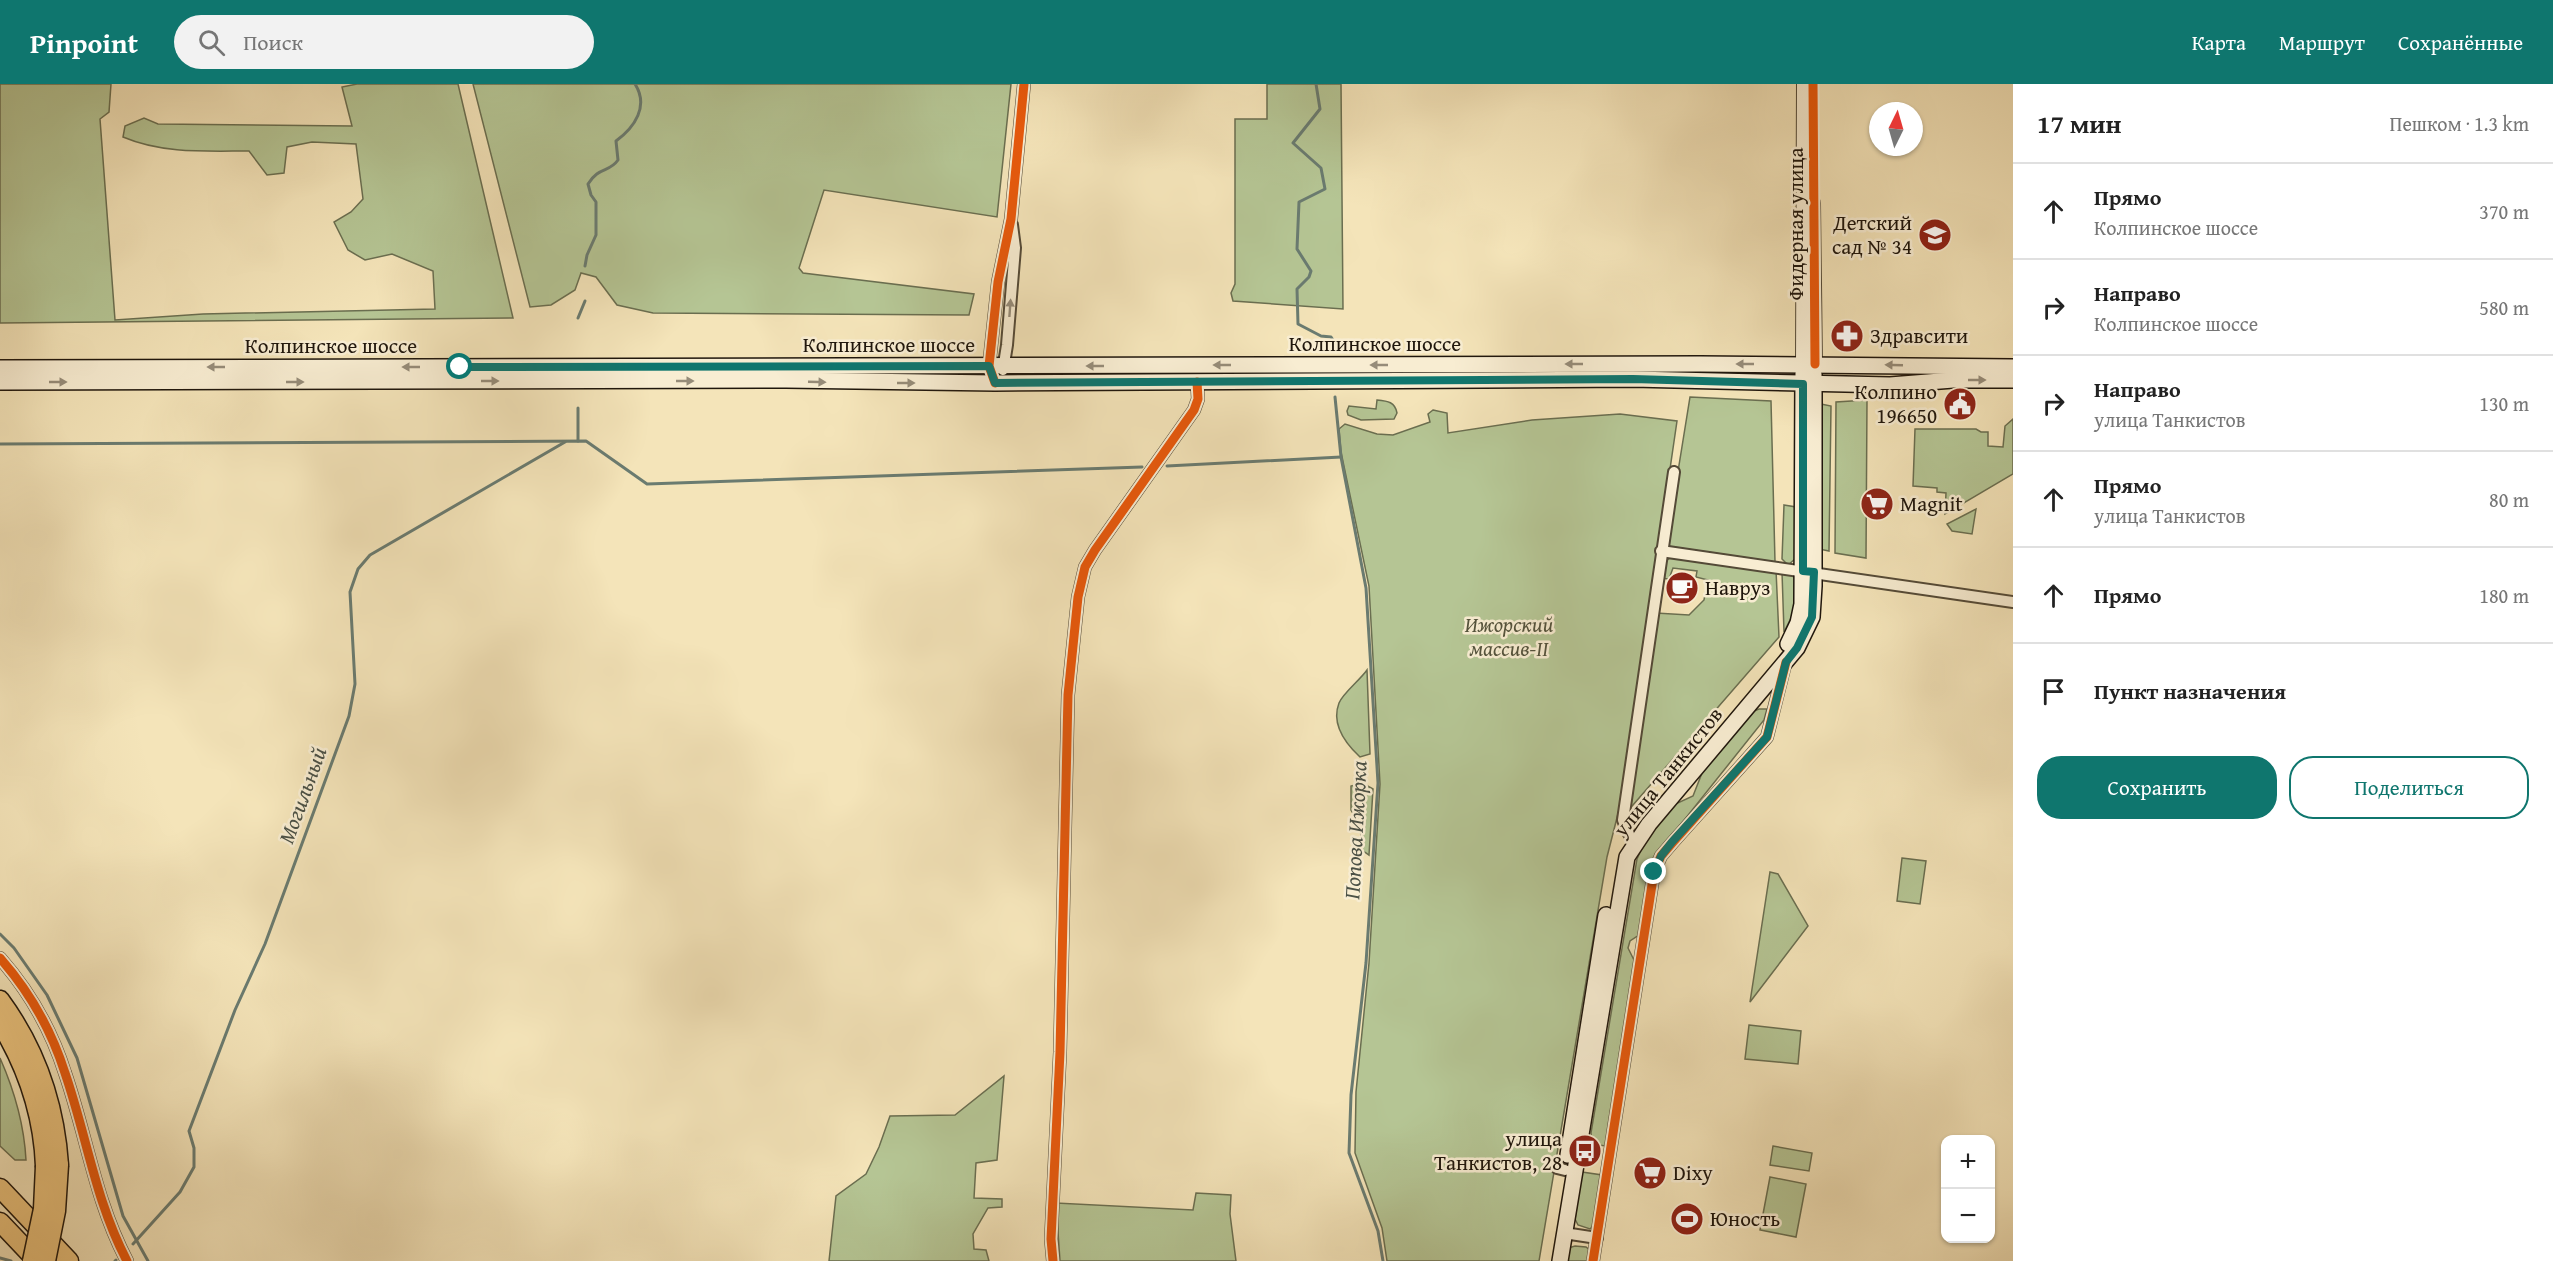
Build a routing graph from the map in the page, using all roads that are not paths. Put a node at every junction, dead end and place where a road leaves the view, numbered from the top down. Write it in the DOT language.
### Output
graph roads {
  1 [pos="1024,84"];
  2 [pos="1804,84"];
  3 [pos="1814,84"];
  4 [pos="1809,100"];
  5 [pos="1011,219"];
  6 [pos="1809,364"];
  7 [pos="989,366"];
  8 [pos="1005,366"];
  9 [pos="2013,367"];
  10 [pos="0,368"];
  11 [pos="2013,380"];
  12 [pos="0,382"];
  13 [pos="1197,382"];
  14 [pos="995,383"];
  15 [pos="1809,384"];
  16 [pos="1674,472"];
  17 [pos="1661,551"];
  18 [pos="1809,571"];
  19 [pos="2013,602"];
  20 [pos="1786,662"];
  21 [pos="1629,834"];
  22 [pos="0,958"];
  23 [pos="0,1000"];
  24 [pos="0,1023"];
  25 [pos="52,1166"];
  26 [pos="0,1188"];
  27 [pos="0,1222"];
  28 [pos="1560,1232"];
  29 [pos="1597,1238"];
  30 [pos="32,1261"];
  31 [pos="37,1261"];
  32 [pos="46,1261"];
  33 [pos="69,1261"];
  34 [pos="127,1261"];
  35 [pos="1053,1261"];
  36 [pos="1551,1261"];
  37 [pos="1560,1261"];
  38 [pos="1593,1261"];
  1 -- 5 [label="street"];
  2 -- 4 [label="street, Фидерная улица"];
  3 -- 4 [label="street, Фидерная улица"];
  4 -- 6 [label="street, Фидерная улица"];
  5 -- 7 [label="street"];
  8 -- 5 [label="street, one-way"];
  6 -- 8 [label="main road, Колпинское шоссе, one-way"];
  9 -- 6 [label="main road, Колпинское шоссе, one-way"];
  6 -- 15 [label="main road, Фидерная улица"];
  7 -- 8 [label="main road, Колпинское шоссе"];
  7 -- 10 [label="main road, Колпинское шоссе, one-way"];
  7 -- 14 [label="street"];
  8 -- 14 [label="street"];
  15 -- 11 [label="main road, Колпинское шоссе, one-way"];
  12 -- 14 [label="main road, Колпинское шоссе, one-way"];
  13 -- 14 [label="main road, Колпинское шоссе"];
  13 -- 15 [label="main road, Колпинское шоссе"];
  13 -- 35 [label="street"];
  15 -- 18 [label="main road, улица Танкистов"];
  16 -- 17 [label="street"];
  17 -- 18 [label="street"];
  17 -- 21 [label="street"];
  18 -- 19 [label="street"];
  18 -- 20 [label="main road, улица Танкистов"];
  18 -- 21 [label="main road, улица Танкистов"];
  20 -- 28 [label="main road, улица Танкистов"];
  20 -- 29 [label="street"];
  21 -- 28 [label="main road, улица Танкистов"];
  22 -- 34 [label="street"];
  23 -- 25 [label="main road"];
  24 -- 25 [label="main road"];
  25 -- 30 [label="main road, bridge"];
  25 -- 32 [label="main road, bridge"];
  26 -- 33 [label="main road"];
  27 -- 31 [label="main road"];
  28 -- 29 [label="street"];
  28 -- 36 [label="main road, улица Танкистов"];
  28 -- 37 [label="main road, улица Танкистов"];
  29 -- 38 [label="street"];
}
